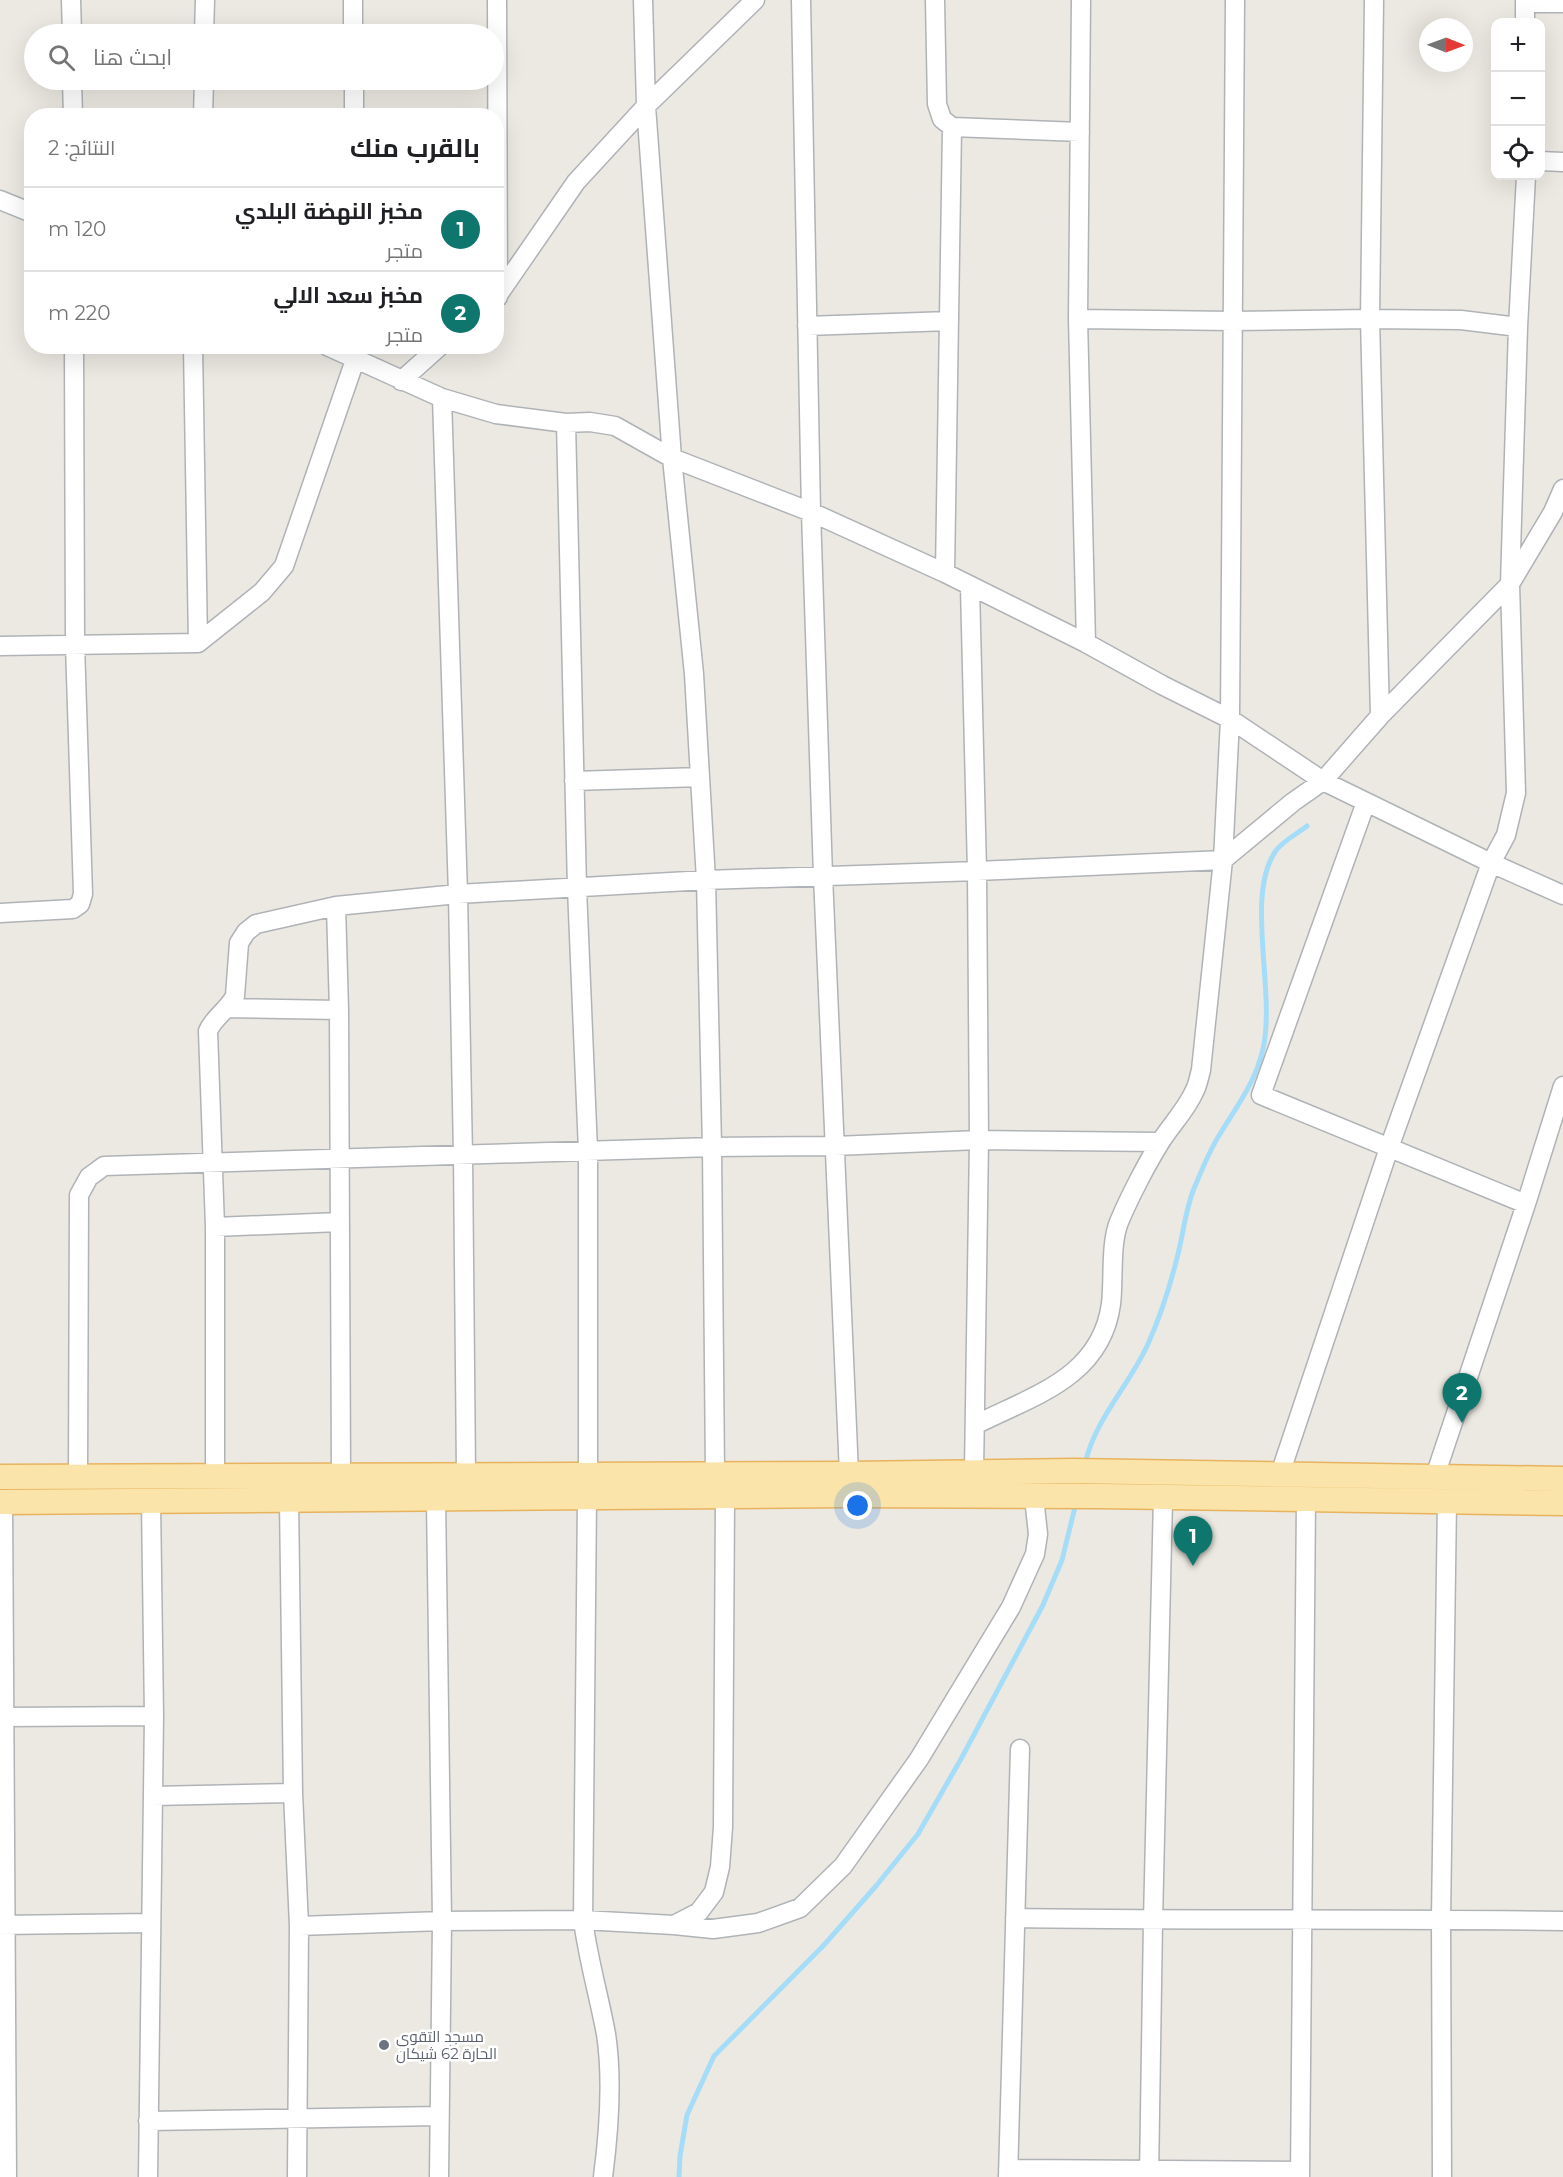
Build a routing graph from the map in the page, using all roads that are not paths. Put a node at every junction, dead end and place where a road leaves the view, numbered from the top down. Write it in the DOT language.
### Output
graph roads {
  1 [pos="71,0"];
  2 [pos="205,0"];
  3 [pos="353,0"];
  4 [pos="497,0"];
  5 [pos="643,0"];
  6 [pos="755,0"];
  7 [pos="801,0"];
  8 [pos="935,0"];
  9 [pos="1081,0"];
  10 [pos="1235,0"];
  11 [pos="1374,0"];
  12 [pos="1525,2"];
  13 [pos="1563,3"];
  14 [pos="1525,18"];
  15 [pos="72,24"];
  16 [pos="204,24"];
  17 [pos="353,24"];
  18 [pos="497,24"];
  19 [pos="72,90"];
  20 [pos="204,90"];
  21 [pos="354,90"];
  22 [pos="497,90"];
  23 [pos="646,106"];
  24 [pos="73,108"];
  25 [pos="203,108"];
  26 [pos="354,108"];
  27 [pos="497,108"];
  28 [pos="952,127"];
  29 [pos="1080,132"];
  30 [pos="1545,161"];
  31 [pos="1563,162"];
  32 [pos="1526,180"];
  33 [pos="0,200"];
  34 [pos="24,210"];
  35 [pos="504,288"];
  36 [pos="1077,319"];
  37 [pos="1370,319"];
  38 [pos="949,321"];
  39 [pos="1233,321"];
  40 [pos="807,326"];
  41 [pos="1518,327"];
  42 [pos="74,354"];
  43 [pos="193,354"];
  44 [pos="355,354"];
  45 [pos="357,354"];
  46 [pos="431,354"];
  47 [pos="401,381"];
  48 [pos="442,398"];
  49 [pos="566,423"];
  50 [pos="672,458"];
  51 [pos="1563,489"];
  52 [pos="811,512"];
  53 [pos="945,573"];
  54 [pos="1510,584"];
  55 [pos="970,587"];
  56 [pos="198,643"];
  57 [pos="1086,643"];
  58 [pos="75,644"];
  59 [pos="0,646"];
  60 [pos="1380,716"];
  61 [pos="1230,719"];
  62 [pos="700,777"];
  63 [pos="1323,781"];
  64 [pos="574,782"];
  65 [pos="1366,802"];
  66 [pos="1223,860"];
  67 [pos="1491,863"];
  68 [pos="977,871"];
  69 [pos="823,876"];
  70 [pos="706,880"];
  71 [pos="577,888"];
  72 [pos="458,894"];
  73 [pos="1563,894"];
  74 [pos="336,906"];
  75 [pos="0,913"];
  76 [pos="226,1008"];
  77 [pos="339,1010"];
  78 [pos="1563,1088"];
  79 [pos="979,1140"];
  80 [pos="1160,1142"];
  81 [pos="835,1146"];
  82 [pos="712,1147"];
  83 [pos="1389,1148"];
  84 [pos="588,1151"];
  85 [pos="463,1156"];
  86 [pos="340,1160"];
  87 [pos="213,1162"];
  88 [pos="1526,1204"];
  89 [pos="340,1222"];
  90 [pos="214,1227"];
  91 [pos="975,1425"];
  92 [pos="974,1472"];
  93 [pos="849,1474"];
  94 [pos="1280,1474"];
  95 [pos="341,1475"];
  96 [pos="466,1475"];
  97 [pos="215,1476"];
  98 [pos="1435,1476"];
  99 [pos="0,1477"];
  100 [pos="78,1477"];
  101 [pos="1563,1479"];
  102 [pos="588,1486"];
  103 [pos="720,1486"];
  104 [pos="1034,1497"];
  105 [pos="1163,1498"];
  106 [pos="1306,1499"];
  107 [pos="290,1500"];
  108 [pos="436,1500"];
  109 [pos="152,1501"];
  110 [pos="1447,1501"];
  111 [pos="2,1502"];
  112 [pos="1563,1503"];
  113 [pos="154,1716"];
  114 [pos="5,1717"];
  115 [pos="1020,1749"];
  116 [pos="293,1793"];
  117 [pos="153,1796"];
  118 [pos="1014,1918"];
  119 [pos="1441,1919"];
  120 [pos="584,1920"];
  121 [pos="1153,1920"];
  122 [pos="1302,1920"];
  123 [pos="442,1921"];
  124 [pos="1563,1921"];
  125 [pos="152,1923"];
  126 [pos="4,1925"];
  127 [pos="674,1925"];
  128 [pos="299,1926"];
  129 [pos="438,2116"];
  130 [pos="296,2119"];
  131 [pos="148,2121"];
  132 [pos="1008,2173"];
  133 [pos="1149,2173"];
  134 [pos="1300,2174"];
  135 [pos="7,2177"];
  136 [pos="148,2177"];
  137 [pos="297,2177"];
  138 [pos="439,2177"];
  139 [pos="603,2177"];
  140 [pos="1442,2177"];
  1 -- 15 [label="street"];
  2 -- 16 [label="street"];
  3 -- 17 [label="street"];
  4 -- 18 [label="street"];
  5 -- 23 [label="street"];
  6 -- 23 [label="street"];
  7 -- 40 [label="street"];
  8 -- 28 [label="street"];
  9 -- 29 [label="street"];
  10 -- 39 [label="street"];
  11 -- 37 [label="street"];
  12 -- 13 [label="street"];
  12 -- 14 [label="street"];
  19 -- 24 [label="street"];
  20 -- 25 [label="street"];
  21 -- 26 [label="street"];
  22 -- 27 [label="street"];
  23 -- 35 [label="street"];
  23 -- 50 [label="street"];
  28 -- 29 [label="street"];
  28 -- 38 [label="street"];
  29 -- 36 [label="street"];
  30 -- 31 [label="street"];
  32 -- 41 [label="street"];
  33 -- 34 [label="street"];
  36 -- 39 [label="street"];
  36 -- 57 [label="street"];
  37 -- 39 [label="street"];
  37 -- 41 [label="street"];
  37 -- 60 [label="street"];
  38 -- 40 [label="street"];
  38 -- 53 [label="street"];
  39 -- 61 [label="street"];
  40 -- 52 [label="street"];
  41 -- 54 [label="street"];
  42 -- 58 [label="street"];
  43 -- 56 [label="street"];
  44 -- 56 [label="street"];
  45 -- 47 [label="street"];
  46 -- 47 [label="street"];
  47 -- 48 [label="street"];
  48 -- 49 [label="street"];
  48 -- 72 [label="street"];
  49 -- 50 [label="street"];
  49 -- 64 [label="street"];
  50 -- 52 [label="street"];
  50 -- 62 [label="street"];
  51 -- 54 [label="street"];
  52 -- 53 [label="street"];
  52 -- 69 [label="street"];
  53 -- 55 [label="street"];
  54 -- 60 [label="street"];
  54 -- 67 [label="street"];
  55 -- 57 [label="street"];
  55 -- 68 [label="street"];
  56 -- 58 [label="street"];
  57 -- 61 [label="street"];
  58 -- 59 [label="street"];
  58 -- 75 [label="street"];
  60 -- 63 [label="street"];
  61 -- 63 [label="street"];
  61 -- 66 [label="street"];
  62 -- 64 [label="street"];
  62 -- 70 [label="street"];
  63 -- 65 [label="street"];
  63 -- 66 [label="street"];
  64 -- 71 [label="street"];
  65 -- 67 [label="street"];
  65 -- 83 [label="street"];
  66 -- 68 [label="street"];
  66 -- 80 [label="street"];
  67 -- 73 [label="street"];
  67 -- 83 [label="street"];
  68 -- 69 [label="street"];
  68 -- 79 [label="street"];
  69 -- 70 [label="street"];
  69 -- 81 [label="street"];
  70 -- 71 [label="street"];
  70 -- 82 [label="street"];
  71 -- 72 [label="street"];
  71 -- 84 [label="street"];
  72 -- 74 [label="street"];
  72 -- 85 [label="street"];
  74 -- 76 [label="street"];
  74 -- 77 [label="street"];
  76 -- 77 [label="street"];
  76 -- 87 [label="street"];
  77 -- 86 [label="street"];
  78 -- 88 [label="street"];
  79 -- 80 [label="street"];
  79 -- 81 [label="street"];
  79 -- 91 [label="street"];
  80 -- 91 [label="street"];
  81 -- 82 [label="street"];
  81 -- 93 [label="street"];
  82 -- 84 [label="street"];
  82 -- 103 [label="street"];
  83 -- 88 [label="street"];
  83 -- 94 [label="street"];
  84 -- 85 [label="street"];
  84 -- 102 [label="street"];
  85 -- 86 [label="street"];
  85 -- 96 [label="street"];
  86 -- 87 [label="street"];
  86 -- 89 [label="street"];
  87 -- 90 [label="street"];
  87 -- 100 [label="street"];
  88 -- 98 [label="street"];
  89 -- 90 [label="street"];
  89 -- 95 [label="street"];
  90 -- 97 [label="street"];
  91 -- 92 [label="street"];
  92 -- 93 [label="main road"];
  92 -- 94 [label="main road"];
  93 -- 103 [label="main road"];
  94 -- 98 [label="main road"];
  95 -- 96 [label="main road"];
  95 -- 97 [label="main road"];
  96 -- 102 [label="main road"];
  97 -- 100 [label="main road"];
  98 -- 101 [label="main road"];
  99 -- 100 [label="main road"];
  102 -- 103 [label="main road"];
  102 -- 108 [label="main road"];
  102 -- 120 [label="street"];
  103 -- 104 [label="main road"];
  103 -- 127 [label="street"];
  104 -- 105 [label="main road"];
  104 -- 127 [label="street"];
  105 -- 106 [label="main road"];
  105 -- 121 [label="street"];
  106 -- 110 [label="main road"];
  106 -- 122 [label="street"];
  107 -- 108 [label="main road"];
  107 -- 109 [label="main road"];
  107 -- 116 [label="street"];
  108 -- 123 [label="street"];
  109 -- 111 [label="main road"];
  109 -- 113 [label="street"];
  110 -- 112 [label="main road"];
  110 -- 119 [label="street"];
  111 -- 114 [label="street"];
  113 -- 114 [label="street"];
  113 -- 117 [label="street"];
  114 -- 126 [label="street"];
  115 -- 118 [label="street"];
  116 -- 117 [label="street"];
  116 -- 128 [label="street"];
  117 -- 125 [label="street"];
  118 -- 121 [label="street"];
  118 -- 132 [label="street"];
  119 -- 122 [label="street"];
  119 -- 124 [label="street"];
  119 -- 140 [label="street"];
  120 -- 123 [label="street"];
  120 -- 127 [label="street"];
  120 -- 139 [label="street"];
  121 -- 122 [label="street"];
  121 -- 133 [label="street"];
  122 -- 134 [label="street"];
  123 -- 128 [label="street"];
  123 -- 129 [label="street"];
  125 -- 126 [label="street"];
  125 -- 131 [label="street"];
  126 -- 135 [label="street"];
  128 -- 130 [label="street"];
  129 -- 130 [label="street"];
  129 -- 138 [label="street"];
  130 -- 131 [label="street"];
  130 -- 137 [label="street"];
  131 -- 136 [label="street"];
  132 -- 133 [label="street"];
  133 -- 134 [label="street"];
}
